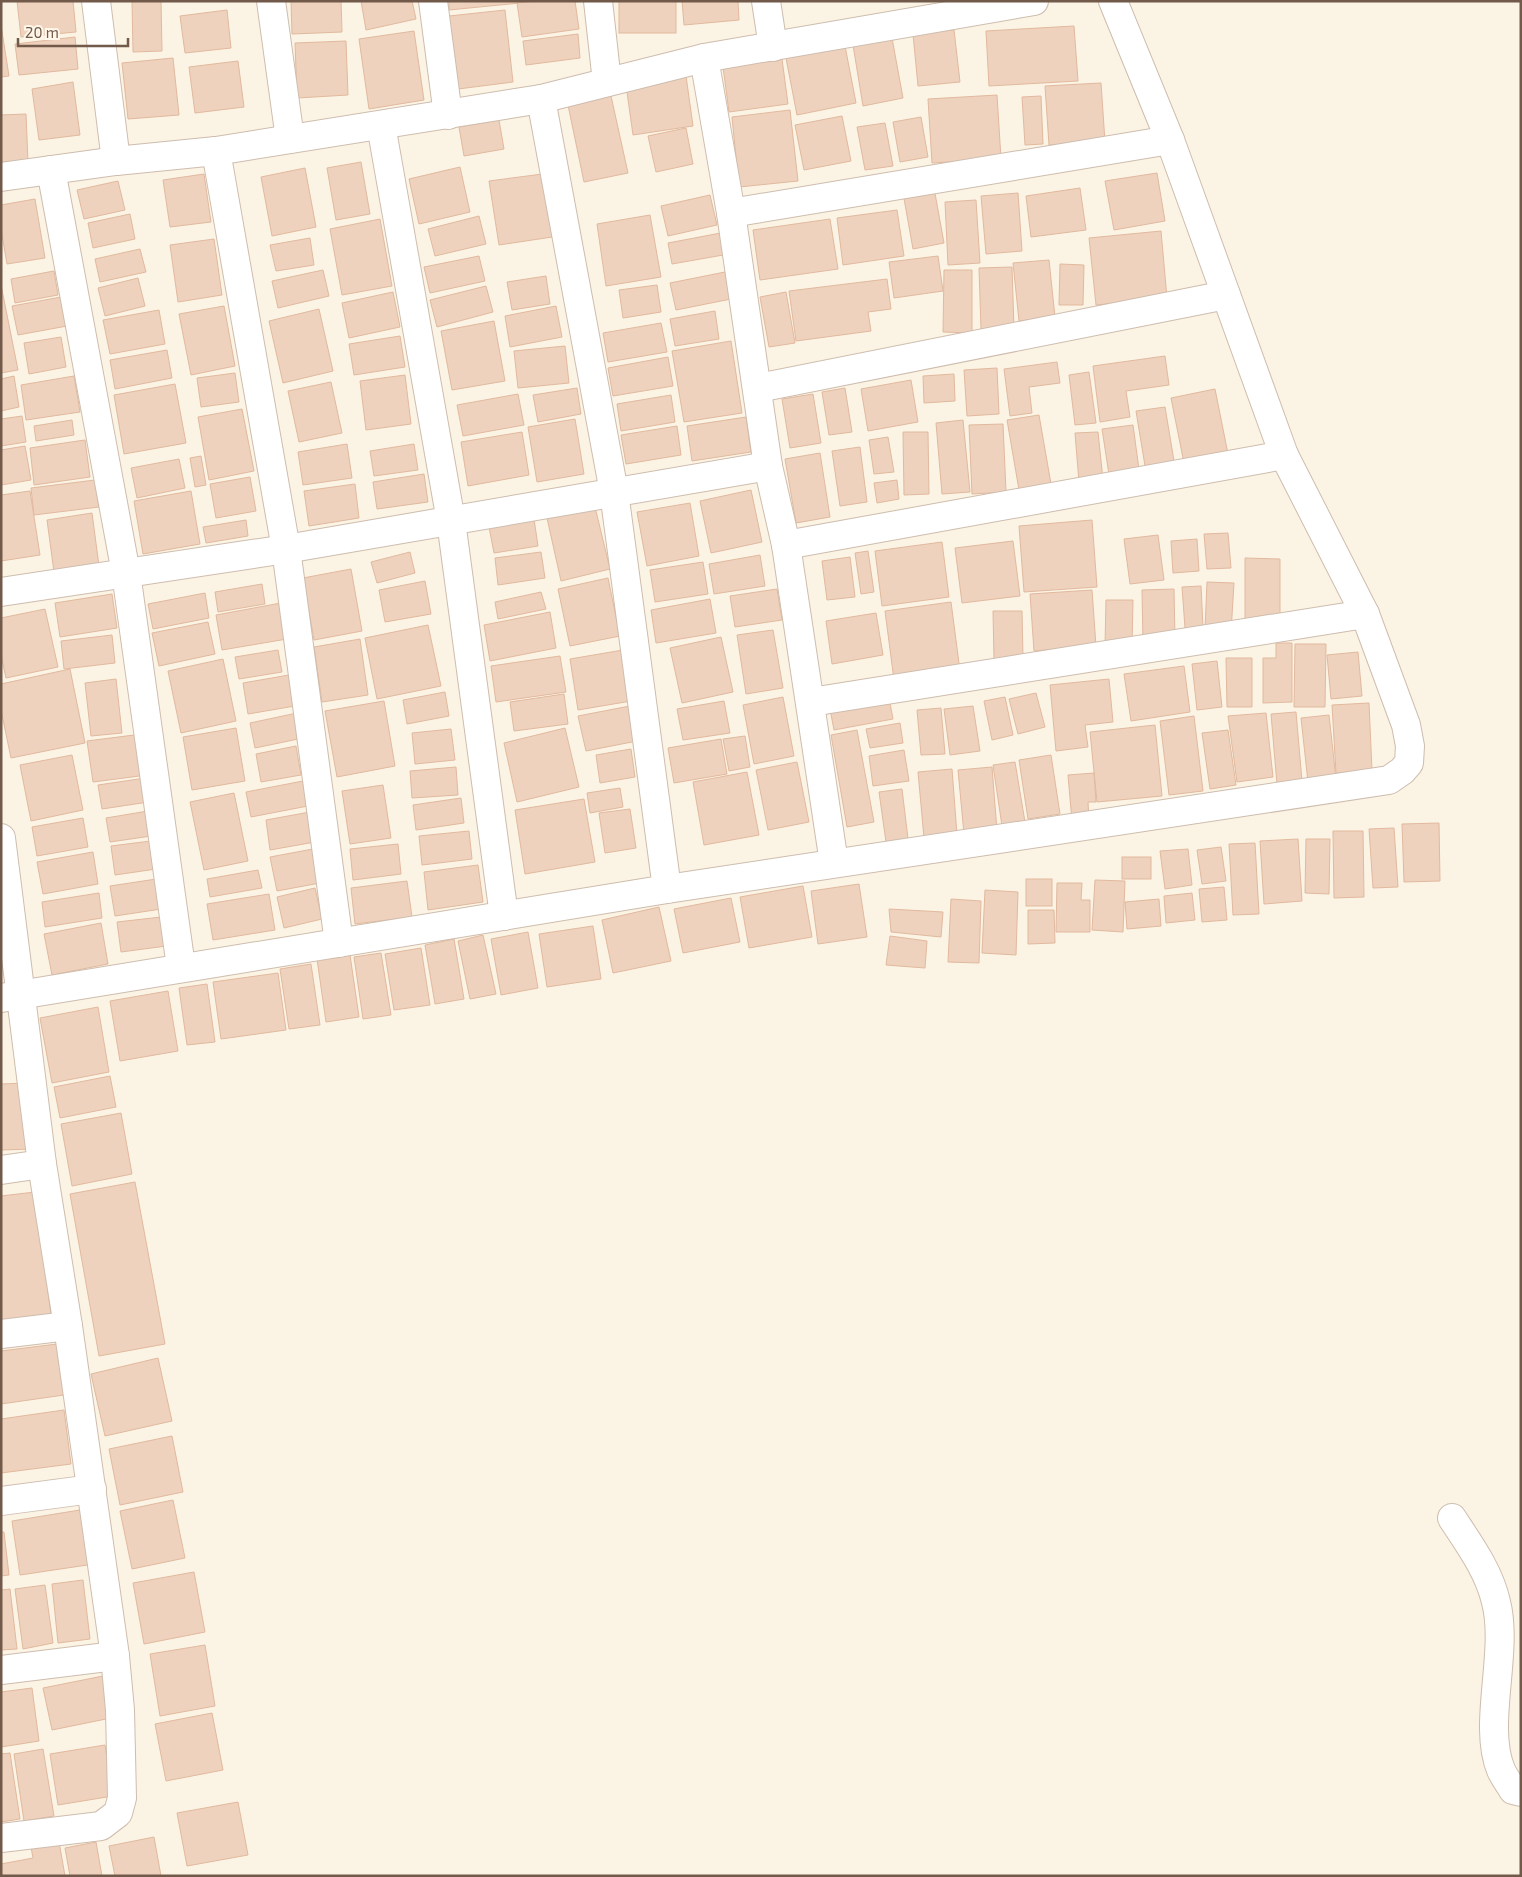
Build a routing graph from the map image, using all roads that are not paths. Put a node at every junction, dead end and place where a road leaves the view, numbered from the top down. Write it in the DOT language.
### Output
graph roads {
  1 [pos="96,1"];
  2 [pos="271,1"];
  3 [pos="433,1"];
  4 [pos="598,1"];
  5 [pos="766,1"];
  6 [pos="1034,1"];
  7 [pos="1113,1"];
  8 [pos="932,10"];
  9 [pos="773,47"];
  10 [pos="704,58"];
  11 [pos="607,82"];
  12 [pos="541,99"];
  13 [pos="448,115"];
  14 [pos="381,125"];
  15 [pos="290,139"];
  16 [pos="1170,140"];
  17 [pos="216,151"];
  18 [pos="116,161"];
  19 [pos="52,170"];
  20 [pos="1,177"];
  21 [pos="731,213"];
  22 [pos="1226,295"];
  23 [pos="758,388"];
  24 [pos="1284,455"];
  25 [pos="768,466"];
  26 [pos="614,492"];
  27 [pos="451,521"];
  28 [pos="786,544"];
  29 [pos="286,549"];
  30 [pos="126,573"];
  31 [pos="1,592"];
  32 [pos="1365,614"];
  33 [pos="811,702"];
  34 [pos="1,838"];
  35 [pos="834,863"];
  36 [pos="667,889"];
  37 [pos="504,916"];
  38 [pos="339,943"];
  39 [pos="181,967"];
  40 [pos="10,996"];
  41 [pos="42,1164"];
  42 [pos="1,1170"];
  43 [pos="68,1326"];
  44 [pos="1,1334"];
  45 [pos="92,1489"];
  46 [pos="1,1501"];
  47 [pos="1452,1518"];
  48 [pos="115,1656"];
  49 [pos="1,1670"];
  50 [pos="1521,1792"];
  51 [pos="1,1838"];
  1 -- 18 [label="street"];
  2 -- 15 [label="street"];
  3 -- 13 [label="street"];
  4 -- 11 [label="street"];
  5 -- 9 [label="street"];
  6 -- 8 [label="street"];
  7 -- 16 [label="street"];
  8 -- 9 [label="street"];
  9 -- 10 [label="street"];
  10 -- 11 [label="street"];
  10 -- 21 [label="street"];
  11 -- 12 [label="street"];
  12 -- 13 [label="street"];
  12 -- 26 [label="street"];
  13 -- 14 [label="street"];
  14 -- 15 [label="street"];
  14 -- 27 [label="street"];
  15 -- 17 [label="street"];
  16 -- 21 [label="street"];
  16 -- 22 [label="street"];
  17 -- 18 [label="street"];
  17 -- 29 [label="street"];
  18 -- 19 [label="street"];
  19 -- 20 [label="street"];
  19 -- 30 [label="street"];
  21 -- 23 [label="street"];
  22 -- 23 [label="street"];
  22 -- 24 [label="street"];
  23 -- 25 [label="street"];
  24 -- 28 [label="street"];
  24 -- 32 [label="street"];
  25 -- 26 [label="street"];
  25 -- 28 [label="street"];
  26 -- 27 [label="street"];
  26 -- 36 [label="street"];
  27 -- 29 [label="street"];
  27 -- 37 [label="street"];
  28 -- 33 [label="street"];
  29 -- 30 [label="street"];
  29 -- 38 [label="street"];
  30 -- 31 [label="street"];
  30 -- 39 [label="street"];
  32 -- 33 [label="street"];
  32 -- 35 [label="street"];
  33 -- 35 [label="street"];
  34 -- 40 [label="street"];
  35 -- 36 [label="street"];
  36 -- 37 [label="street"];
  37 -- 38 [label="street"];
  38 -- 39 [label="street"];
  39 -- 40 [label="street"];
  40 -- 41 [label="street"];
  41 -- 42 [label="street"];
  41 -- 43 [label="street"];
  43 -- 44 [label="street"];
  43 -- 45 [label="street"];
  45 -- 46 [label="street"];
  45 -- 48 [label="street"];
  47 -- 50 [label="street"];
  48 -- 49 [label="street"];
  48 -- 51 [label="street"];
}
